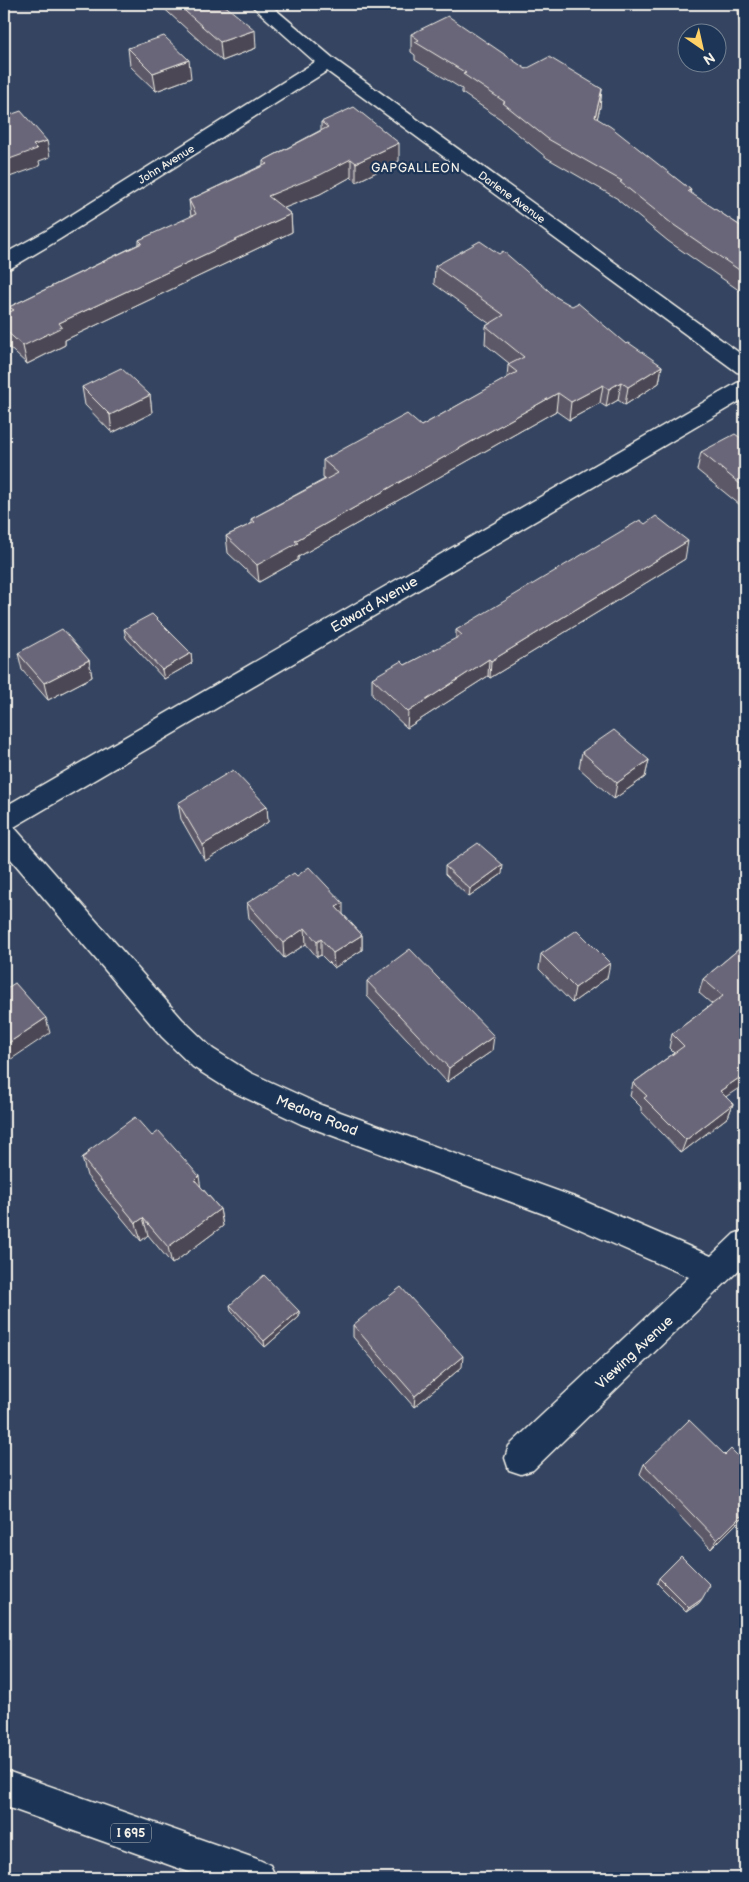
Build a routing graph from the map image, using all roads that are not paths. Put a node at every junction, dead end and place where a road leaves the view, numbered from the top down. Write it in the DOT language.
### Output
graph roads {
  1 [pos="259,4"];
  2 [pos="328,63"];
  3 [pos="4,263"];
  4 [pos="745,367"];
  5 [pos="745,388"];
  6 [pos="4,820"];
  7 [pos="4,833"];
  8 [pos="745,1244"];
  9 [pos="715,1273"];
  10 [pos="521,1458"];
  11 [pos="4,1788"];
  12 [pos="257,1878"];
  1 -- 2 [label="main road, Darlene Avenue"];
  2 -- 3 [label="main road, John Avenue"];
  2 -- 4 [label="main road, Darlene Avenue"];
  5 -- 6 [label="main road, Edward Avenue"];
  7 -- 9 [label="main road, Medora Road"];
  8 -- 9 [label="main road, Viewing Avenue"];
  9 -- 10 [label="main road, Viewing Avenue"];
  11 -- 12 [label="main road, I 695"];
}
